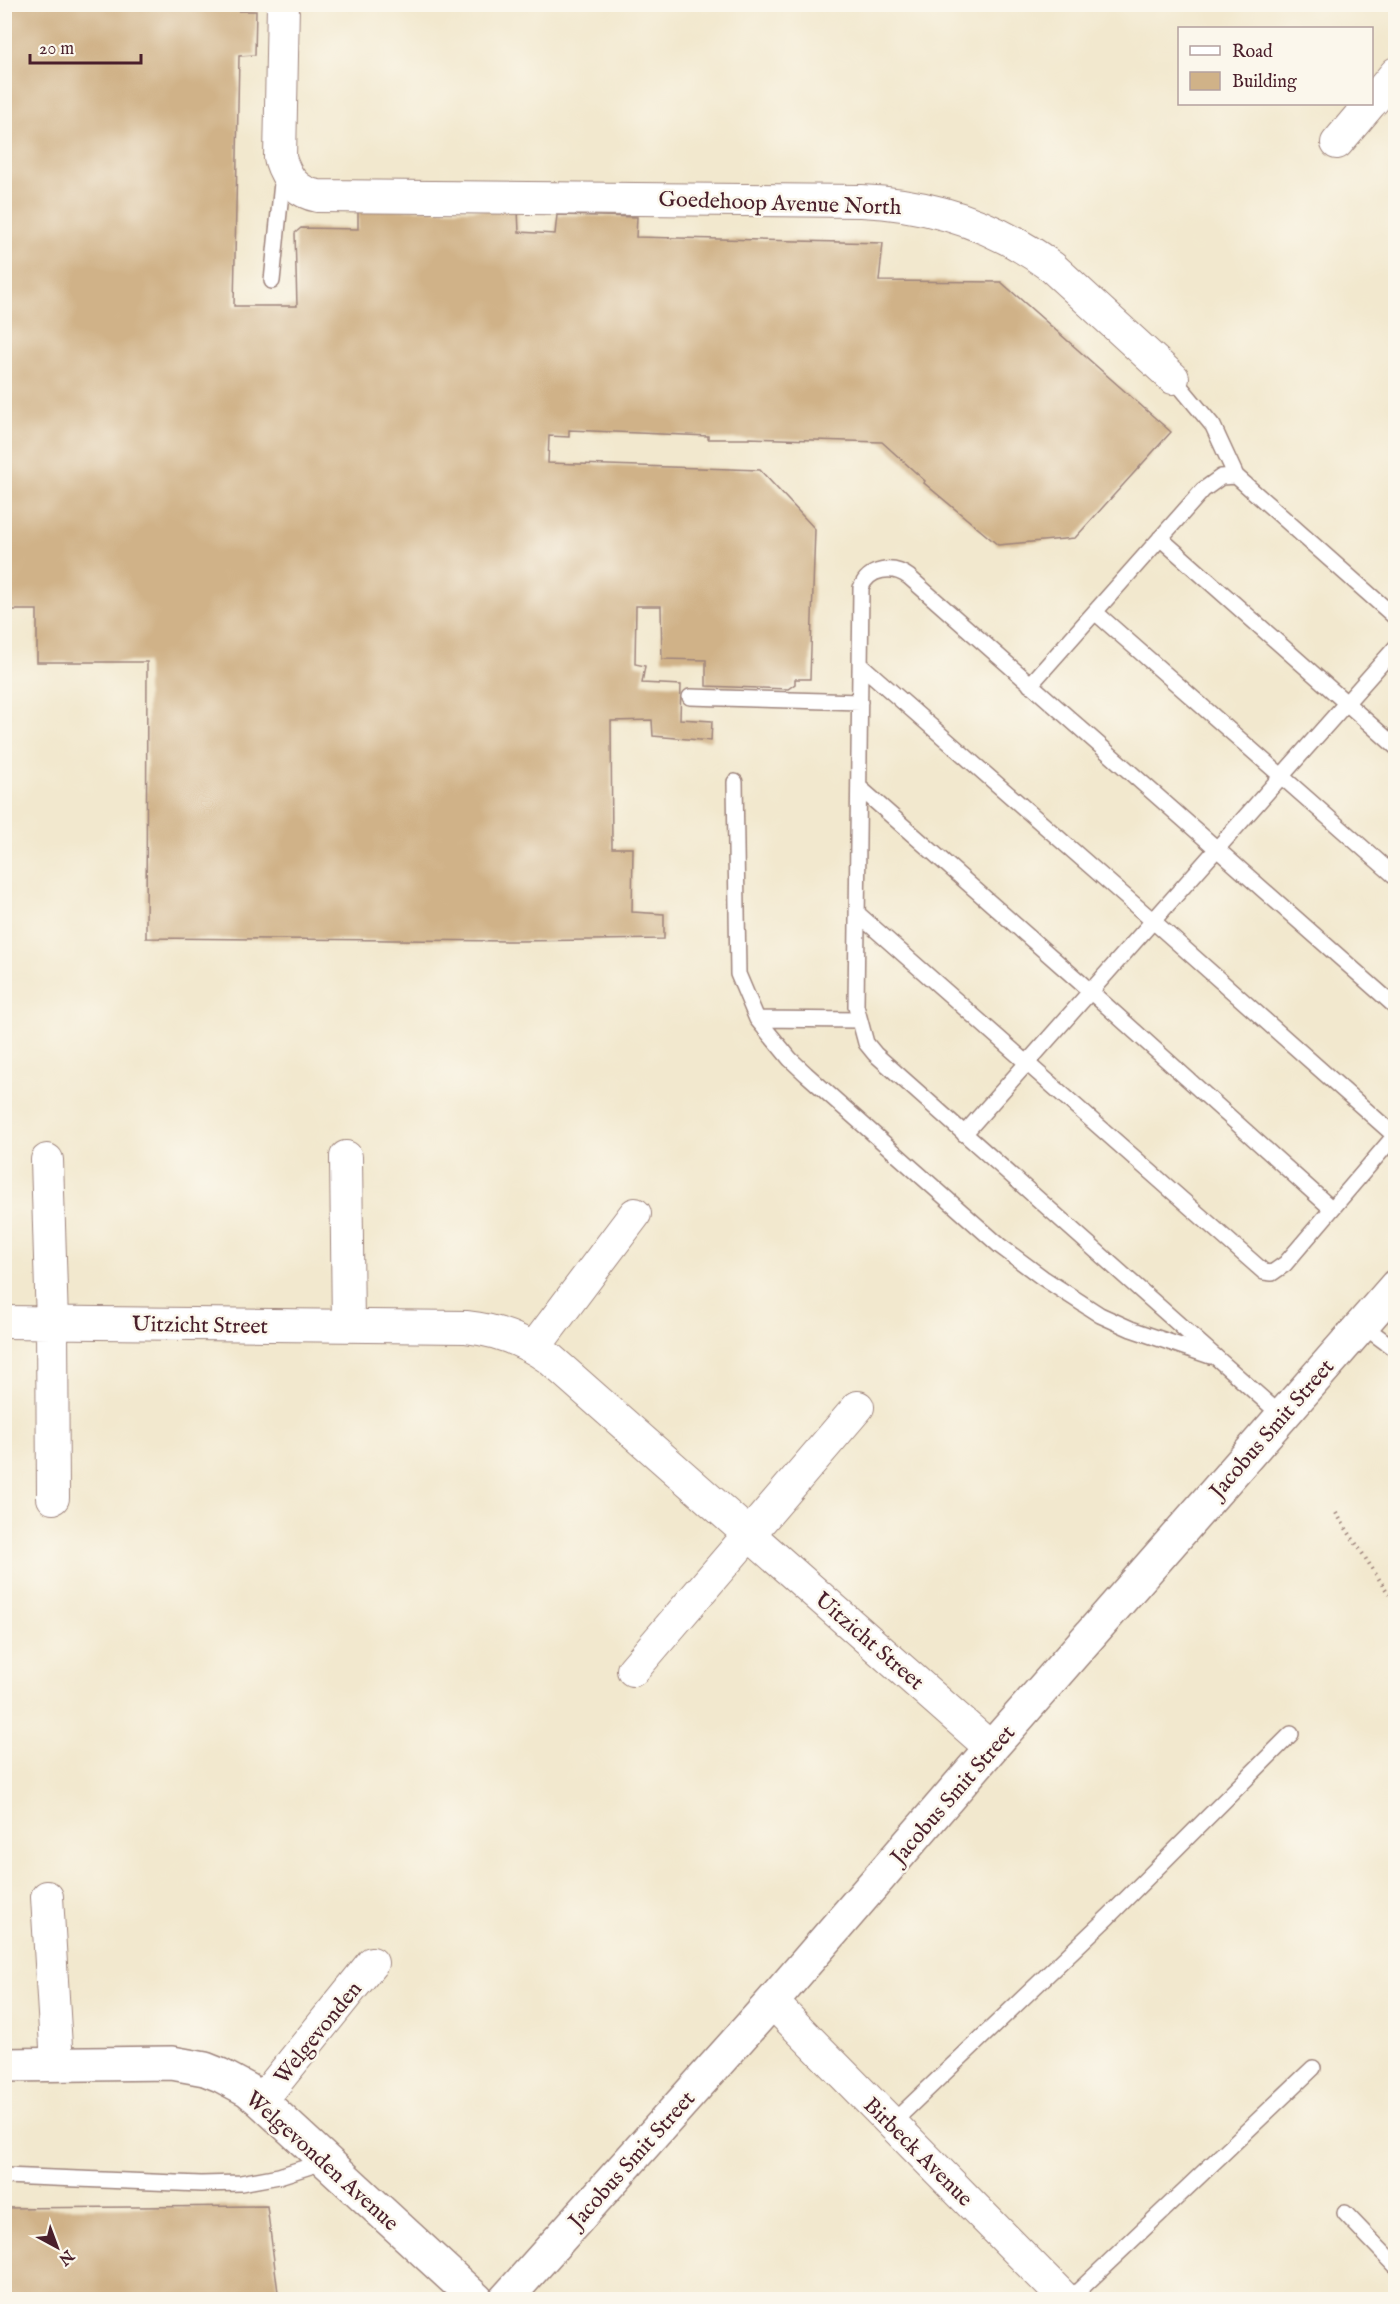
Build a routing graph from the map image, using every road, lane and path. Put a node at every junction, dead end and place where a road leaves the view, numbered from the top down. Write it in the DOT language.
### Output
graph roads {
  1 [pos="283,4"];
  2 [pos="1395,74"];
  3 [pos="1373,101"];
  4 [pos="1369,105"];
  5 [pos="1337,143"];
  6 [pos="283,167"];
  7 [pos="272,281"];
  8 [pos="1173,378"];
  9 [pos="1236,476"];
  10 [pos="1160,538"];
  11 [pos="1095,612"];
  12 [pos="1395,618"];
  13 [pos="1395,647"];
  14 [pos="861,665"];
  15 [pos="1029,685"];
  16 [pos="690,697"];
  17 [pos="860,702"];
  18 [pos="1346,703"];
  19 [pos="1395,747"];
  20 [pos="1281,774"];
  21 [pos="735,782"];
  22 [pos="859,788"];
  23 [pos="1215,848"];
  24 [pos="1395,877"];
  25 [pos="858,914"];
  26 [pos="1152,920"];
  27 [pos="1090,991"];
  28 [pos="1395,1007"];
  29 [pos="758,1018"];
  30 [pos="859,1020"];
  31 [pos="1026,1063"];
  32 [pos="964,1134"];
  33 [pos="1395,1135"];
  34 [pos="346,1157"];
  35 [pos="46,1160"];
  36 [pos="1332,1209"];
  37 [pos="635,1214"];
  38 [pos="1395,1286"];
  39 [pos="4,1322"];
  40 [pos="52,1323"];
  41 [pos="1361,1324"];
  42 [pos="348,1326"];
  43 [pos="534,1348"];
  44 [pos="1395,1350"];
  45 [pos="1216,1358"];
  46 [pos="858,1407"];
  47 [pos="1282,1416"];
  48 [pos="53,1498"];
  49 [pos="1336,1513"];
  50 [pos="749,1533"];
  51 [pos="1395,1605"];
  52 [pos="633,1670"];
  53 [pos="1291,1734"];
  54 [pos="991,1748"];
  55 [pos="47,1897"];
  56 [pos="372,1963"];
  57 [pos="772,2002"];
  58 [pos="57,2064"];
  59 [pos="4,2065"];
  60 [pos="1313,2068"];
  61 [pos="261,2102"];
  62 [pos="892,2123"];
  63 [pos="326,2161"];
  64 [pos="4,2176"];
  65 [pos="1345,2212"];
  66 [pos="1395,2266"];
  67 [pos="477,2300"];
  68 [pos="506,2300"];
  69 [pos="1068,2300"];
  1 -- 6 [label="street"];
  2 -- 3 [label="street"];
  4 -- 5 [label="street"];
  6 -- 7 [label="lane"];
  6 -- 8 [label="street, Goedehoop Avenue North"];
  8 -- 9 [label="lane, Goedehoop Avenue North"];
  9 -- 10 [label="lane"];
  9 -- 12 [label="lane, Goedehoop Avenue North"];
  10 -- 11 [label="lane"];
  10 -- 18 [label="lane"];
  11 -- 15 [label="lane"];
  11 -- 20 [label="lane"];
  13 -- 18 [label="lane"];
  14 -- 15 [label="lane"];
  14 -- 17 [label="lane"];
  14 -- 26 [label="lane"];
  15 -- 23 [label="lane"];
  16 -- 17 [label="lane"];
  17 -- 22 [label="lane"];
  18 -- 19 [label="lane"];
  18 -- 20 [label="lane"];
  20 -- 23 [label="lane"];
  20 -- 24 [label="lane"];
  21 -- 29 [label="lane"];
  22 -- 25 [label="lane"];
  22 -- 27 [label="lane"];
  23 -- 26 [label="lane"];
  23 -- 28 [label="lane"];
  25 -- 30 [label="lane"];
  25 -- 31 [label="lane"];
  26 -- 27 [label="lane"];
  26 -- 33 [label="lane"];
  27 -- 31 [label="lane"];
  27 -- 36 [label="lane"];
  29 -- 30 [label="lane"];
  29 -- 45 [label="lane"];
  30 -- 32 [label="lane"];
  31 -- 32 [label="lane"];
  31 -- 36 [label="lane"];
  32 -- 45 [label="lane"];
  33 -- 36 [label="lane"];
  34 -- 42 [label="street"];
  35 -- 40 [label="street"];
  37 -- 43 [label="street"];
  38 -- 41 [label="street, Jacobus Smit Street"];
  39 -- 40 [label="street, Uitzicht Street"];
  40 -- 42 [label="street, Uitzicht Street"];
  40 -- 48 [label="street"];
  41 -- 44 [label="lane"];
  41 -- 47 [label="street, Jacobus Smit Street"];
  42 -- 43 [label="street, Uitzicht Street"];
  43 -- 50 [label="street, Uitzicht Street"];
  45 -- 47 [label="lane"];
  46 -- 50 [label="street"];
  47 -- 54 [label="street, Jacobus Smit Street"];
  49 -- 51 [label="path"];
  50 -- 52 [label="street"];
  50 -- 54 [label="street, Uitzicht Street"];
  53 -- 62 [label="lane"];
  54 -- 57 [label="street, Jacobus Smit Street"];
  55 -- 58 [label="street"];
  56 -- 61 [label="street, Welgevonden"];
  57 -- 62 [label="street, Birbeck Avenue"];
  57 -- 68 [label="street, Jacobus Smit Street"];
  58 -- 59 [label="street, Welgevonden Avenue"];
  58 -- 61 [label="street, Welgevonden Avenue"];
  60 -- 69 [label="lane"];
  61 -- 63 [label="street, Welgevonden Avenue"];
  62 -- 69 [label="street, Birbeck Avenue"];
  63 -- 64 [label="lane"];
  63 -- 67 [label="street, Welgevonden Avenue"];
  65 -- 66 [label="lane"];
}
